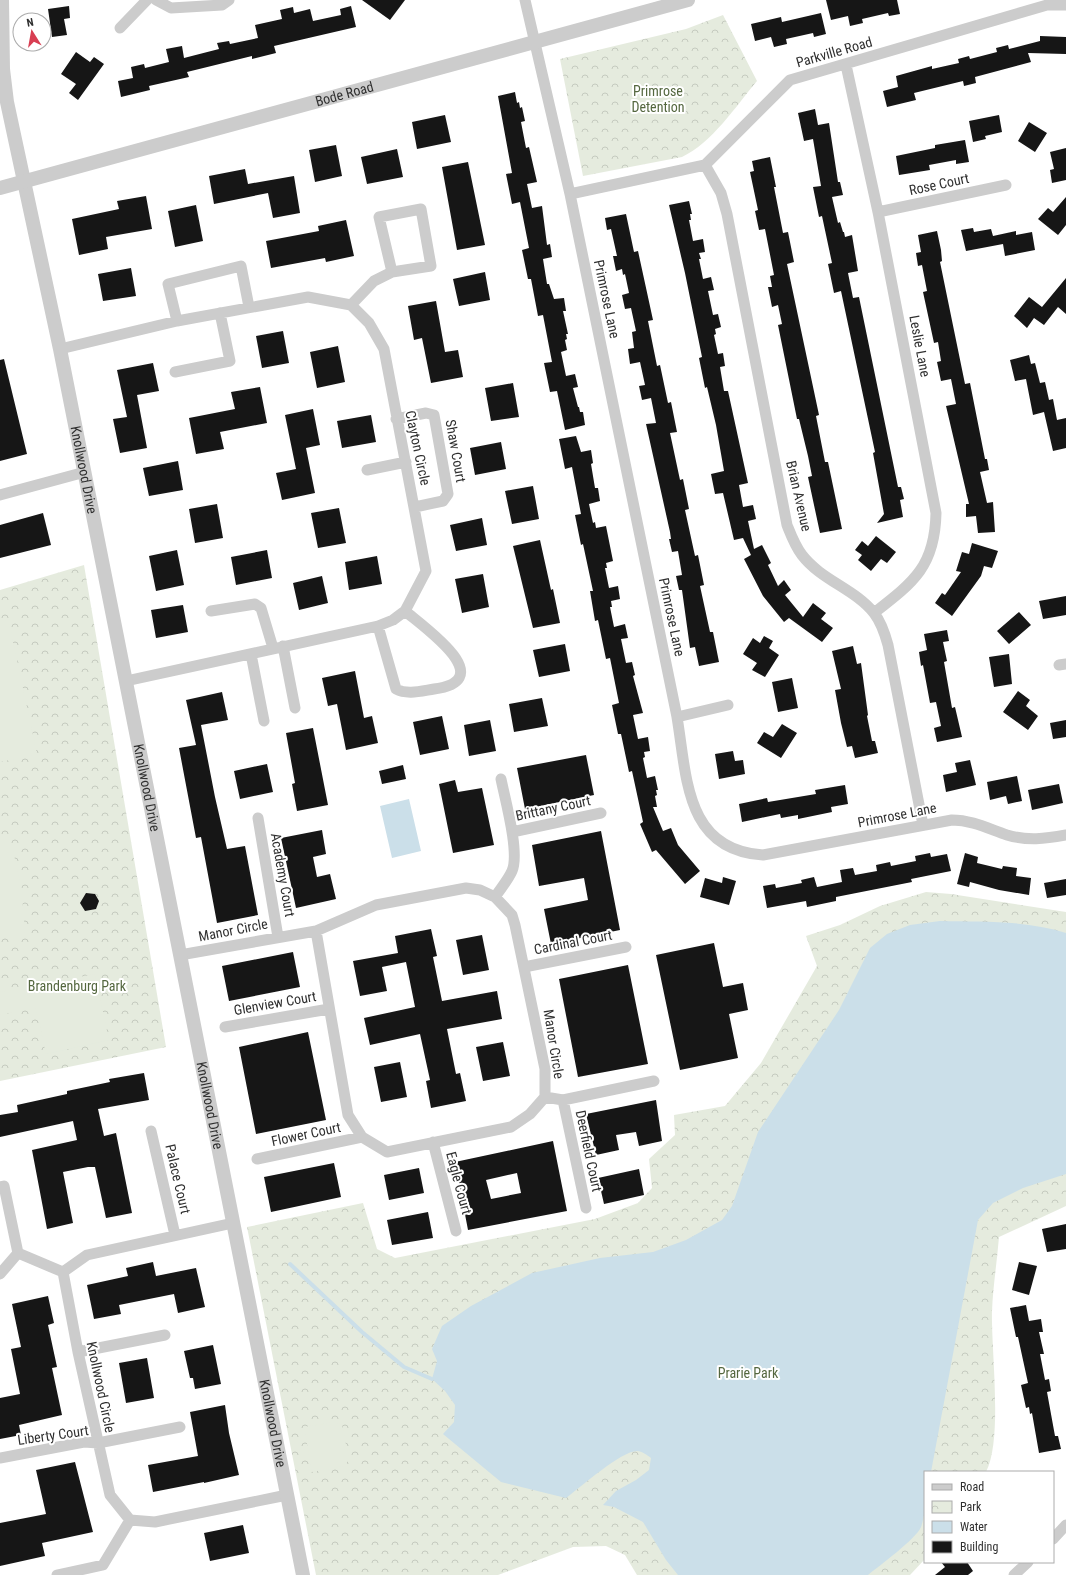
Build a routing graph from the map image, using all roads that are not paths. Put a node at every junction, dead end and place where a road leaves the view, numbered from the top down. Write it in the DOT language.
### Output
graph roads {
  1 [pos="2,0"];
  2 [pos="147,0"];
  3 [pos="156,0"];
  4 [pos="229,0"];
  5 [pos="525,0"];
  6 [pos="688,0"];
  7 [pos="1066,5"];
  8 [pos="120,28"];
  9 [pos="536,42"];
  10 [pos="846,65"];
  11 [pos="705,165"];
  12 [pos="24,181"];
  13 [pos="1006,185"];
  14 [pos="0,188"];
  15 [pos="570,194"];
  16 [pos="878,212"];
  17 [pos="392,272"];
  18 [pos="351,305"];
  19 [pos="249,307"];
  20 [pos="220,313"];
  21 [pos="176,321"];
  22 [pos="60,349"];
  23 [pos="174,372"];
  24 [pos="396,419"];
  25 [pos="406,462"];
  26 [pos="367,470"];
  27 [pos="85,472"];
  28 [pos="0,495"];
  29 [pos="415,507"];
  30 [pos="211,611"];
  31 [pos="406,611"];
  32 [pos="874,613"];
  33 [pos="378,626"];
  34 [pos="278,647"];
  35 [pos="250,654"];
  36 [pos="126,681"];
  37 [pos="728,705"];
  38 [pos="295,708"];
  39 [pos="677,717"];
  40 [pos="264,721"];
  41 [pos="501,779"];
  42 [pos="601,813"];
  43 [pos="258,818"];
  44 [pos="924,825"];
  45 [pos="512,832"];
  46 [pos="1066,835"];
  47 [pos="495,897"];
  48 [pos="316,930"];
  49 [pos="278,937"];
  50 [pos="626,947"];
  51 [pos="180,955"];
  52 [pos="524,967"];
  53 [pos="329,1009"];
  54 [pos="226,1027"];
  55 [pos="654,1081"];
  56 [pos="546,1097"];
  57 [pos="563,1100"];
  58 [pos="151,1131"];
  59 [pos="362,1137"];
  60 [pos="433,1142"];
  61 [pos="257,1159"];
  62 [pos="0,1187"];
  63 [pos="586,1208"];
  64 [pos="233,1223"];
  65 [pos="456,1231"];
  66 [pos="175,1235"];
  67 [pos="18,1253"];
  68 [pos="63,1272"];
  69 [pos="0,1274"];
  70 [pos="165,1335"];
  71 [pos="78,1352"];
  72 [pos="180,1428"];
  73 [pos="98,1444"];
  74 [pos="0,1458"];
  75 [pos="287,1495"];
  76 [pos="130,1520"];
  77 [pos="1066,1525"];
  78 [pos="1054,1537"];
  79 [pos="1027,1563"];
  80 [pos="95,1571"];
  81 [pos="57,1575"];
  82 [pos="303,1575"];
  83 [pos="1014,1575"];
  1 -- 12 [label="street, Knollwood Drive"];
  2 -- 8 [label="street"];
  3 -- 4 [label="street"];
  5 -- 9 [label="street, Primrose Lane"];
  6 -- 9 [label="street, Bode Road"];
  7 -- 10 [label="street, Parkville Road"];
  9 -- 12 [label="street, Bode Road"];
  9 -- 15 [label="street, Primrose Lane"];
  10 -- 11 [label="street, Parkville Road"];
  10 -- 16 [label="street, Leslie Lane"];
  11 -- 15 [label="street"];
  11 -- 32 [label="street, Brian Avenue"];
  12 -- 14 [label="street, Bode Road"];
  12 -- 22 [label="street, Knollwood Drive"];
  13 -- 16 [label="street, Rose Court"];
  15 -- 39 [label="street, Primrose Lane"];
  16 -- 32 [label="street, Leslie Lane"];
  17 -- 17 [label="street"];
  17 -- 18 [label="street"];
  18 -- 19 [label="street"];
  18 -- 24 [label="street, Clayton Circle"];
  19 -- 20 [label="street"];
  19 -- 21 [label="street"];
  20 -- 21 [label="street"];
  20 -- 23 [label="street"];
  21 -- 22 [label="street"];
  22 -- 27 [label="street, Knollwood Drive"];
  24 -- 25 [label="street, Clayton Circle"];
  24 -- 29 [label="street, Shaw Court"];
  25 -- 26 [label="street"];
  25 -- 29 [label="street, Clayton Circle"];
  27 -- 28 [label="street"];
  27 -- 36 [label="street, Knollwood Drive"];
  29 -- 31 [label="street, Clayton Circle"];
  30 -- 34 [label="street"];
  31 -- 33 [label="street"];
  31 -- 33 [label="street"];
  32 -- 44 [label="street, Brian Avenue"];
  33 -- 34 [label="street"];
  34 -- 35 [label="street"];
  34 -- 38 [label="street"];
  35 -- 36 [label="street"];
  35 -- 40 [label="street"];
  36 -- 51 [label="street, Knollwood Drive"];
  37 -- 39 [label="street"];
  39 -- 44 [label="street, Primrose Lane"];
  41 -- 45 [label="street"];
  42 -- 45 [label="street, Brittany Court"];
  43 -- 49 [label="street, Academy Court"];
  44 -- 46 [label="street, Primrose Lane"];
  45 -- 47 [label="street"];
  47 -- 48 [label="street, Manor Circle"];
  47 -- 52 [label="street, Manor Circle"];
  48 -- 49 [label="street, Manor Circle"];
  48 -- 53 [label="street, Manor Circle"];
  49 -- 51 [label="street, Manor Circle"];
  50 -- 52 [label="street, Cardinal Court"];
  51 -- 64 [label="street, Knollwood Drive"];
  52 -- 56 [label="street, Manor Circle"];
  53 -- 54 [label="street, Glenview Court"];
  53 -- 59 [label="street, Manor Circle"];
  55 -- 57 [label="street"];
  56 -- 57 [label="street"];
  56 -- 60 [label="street, Manor Circle"];
  57 -- 63 [label="street, Deerfield Court"];
  58 -- 66 [label="street, Palace Court"];
  59 -- 60 [label="street, Manor Circle"];
  59 -- 61 [label="street, Flower Court"];
  60 -- 65 [label="street, Eagle Court"];
  62 -- 67 [label="street"];
  64 -- 66 [label="street"];
  64 -- 75 [label="street, Knollwood Drive"];
  66 -- 68 [label="street"];
  67 -- 68 [label="street"];
  67 -- 69 [label="street"];
  68 -- 71 [label="street, Knollwood Circle"];
  70 -- 71 [label="street"];
  71 -- 73 [label="street, Knollwood Circle"];
  72 -- 73 [label="street, Liberty Court"];
  73 -- 74 [label="street, Liberty Court"];
  73 -- 76 [label="street, Knollwood Circle"];
  75 -- 76 [label="street"];
  75 -- 82 [label="street, Knollwood Drive"];
  76 -- 80 [label="street"];
  77 -- 78 [label="street"];
  79 -- 83 [label="street"];
  80 -- 81 [label="street"];
}
